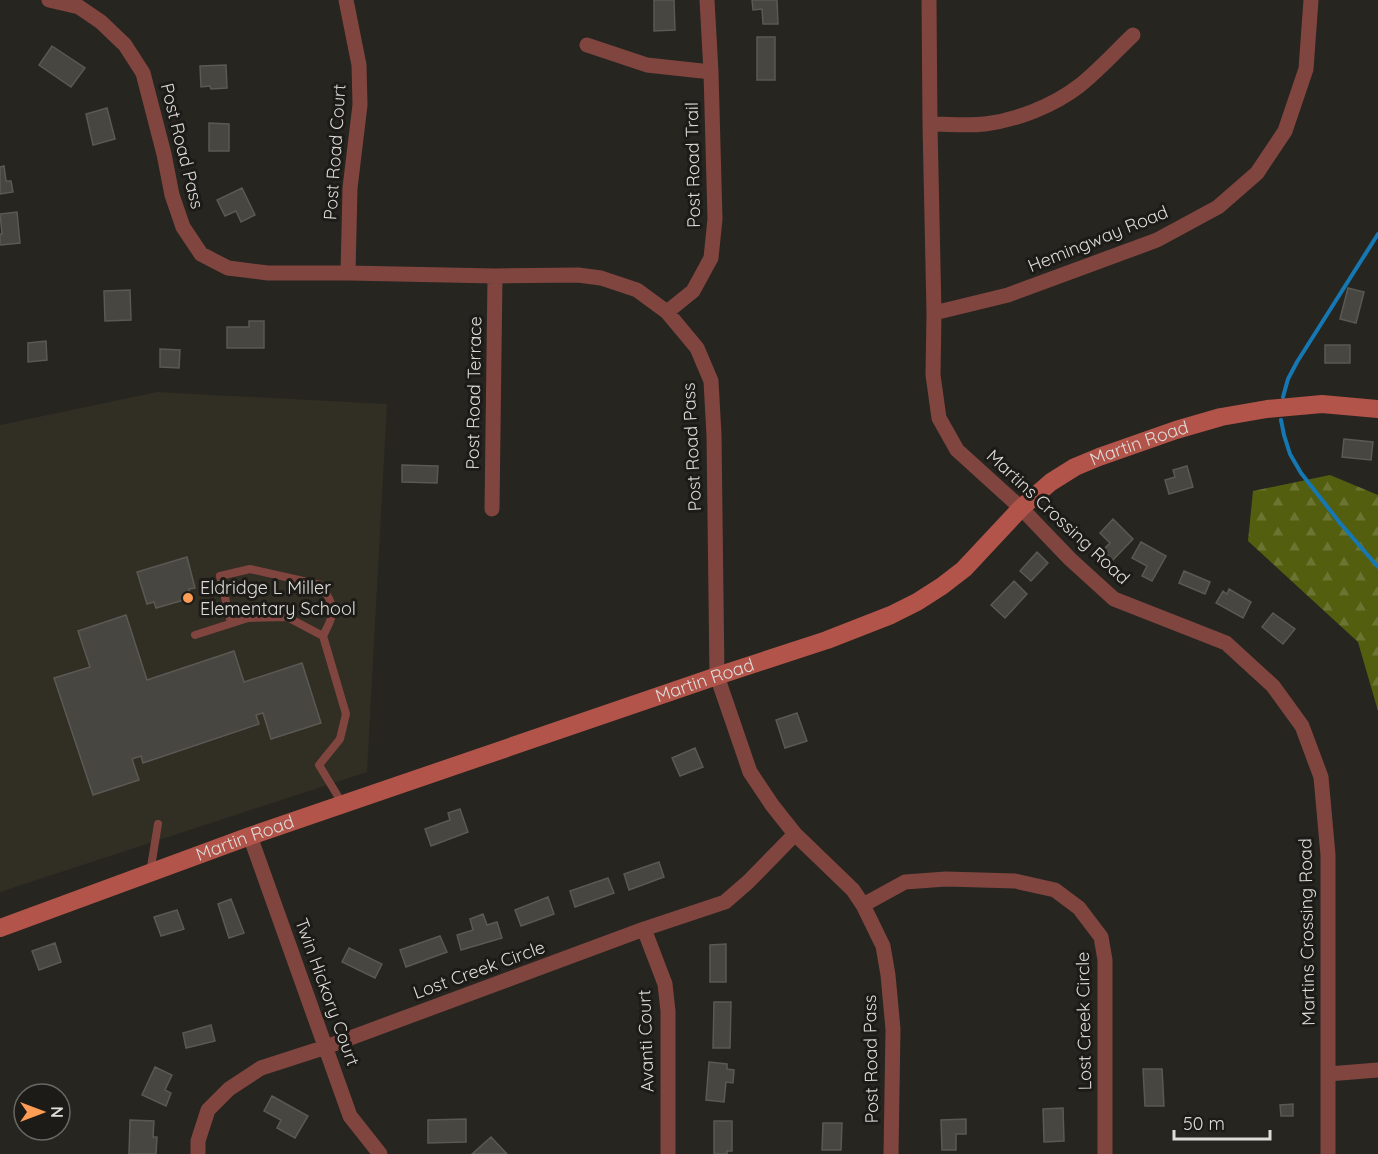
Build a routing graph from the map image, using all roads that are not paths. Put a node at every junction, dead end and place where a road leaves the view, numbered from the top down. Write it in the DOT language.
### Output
graph roads {
  1 [pos="49,0"];
  2 [pos="346,0"];
  3 [pos="707,0"];
  4 [pos="929,0"];
  5 [pos="1311,0"];
  6 [pos="1132,35"];
  7 [pos="587,45"];
  8 [pos="711,72"];
  9 [pos="930,124"];
  10 [pos="348,273"];
  11 [pos="495,276"];
  12 [pos="667,312"];
  13 [pos="934,313"];
  14 [pos="1378,409"];
  15 [pos="1021,508"];
  16 [pos="492,509"];
  17 [pos="231,623"];
  18 [pos="195,635"];
  19 [pos="323,636"];
  20 [pos="717,676"];
  21 [pos="343,804"];
  22 [pos="158,824"];
  23 [pos="795,834"];
  24 [pos="250,836"];
  25 [pos="150,873"];
  26 [pos="863,905"];
  27 [pos="0,928"];
  28 [pos="644,929"];
  29 [pos="326,1047"];
  30 [pos="1378,1070"];
  31 [pos="1328,1074"];
  32 [pos="198,1154"];
  33 [pos="380,1154"];
  34 [pos="668,1154"];
  35 [pos="891,1154"];
  36 [pos="1105,1154"];
  37 [pos="1328,1154"];
  1 -- 10 [label="street, Post Road Pass"];
  2 -- 10 [label="street, Post Road Court"];
  3 -- 8 [label="street, Post Road Trail"];
  4 -- 9 [label="street, Martins Crossing Road"];
  5 -- 13 [label="street, Hemingway Road"];
  6 -- 9 [label="street"];
  7 -- 8 [label="street"];
  8 -- 12 [label="street, Post Road Trail"];
  9 -- 13 [label="street, Martins Crossing Road"];
  10 -- 11 [label="street, Post Road Pass"];
  11 -- 12 [label="street, Post Road Pass"];
  11 -- 16 [label="street, Post Road Terrace"];
  12 -- 20 [label="street, Post Road Pass"];
  13 -- 15 [label="street, Martins Crossing Road"];
  14 -- 15 [label="street, Martin Road"];
  15 -- 20 [label="street, Martin Road"];
  15 -- 31 [label="street, Martins Crossing Road"];
  17 -- 18 [label="lane"];
  17 -- 19 [label="lane"];
  17 -- 19 [label="lane"];
  19 -- 21 [label="lane"];
  20 -- 21 [label="street, Martin Road"];
  20 -- 23 [label="street, Post Road Pass"];
  21 -- 24 [label="street, Martin Road"];
  22 -- 25 [label="lane"];
  23 -- 26 [label="street, Post Road Pass"];
  23 -- 28 [label="street, Lost Creek Circle"];
  24 -- 25 [label="street, Martin Road"];
  24 -- 29 [label="street, Twin Hickory Court"];
  25 -- 27 [label="street, Martin Road"];
  26 -- 35 [label="street, Post Road Pass"];
  26 -- 36 [label="street, Lost Creek Circle"];
  28 -- 29 [label="street, Lost Creek Circle"];
  28 -- 34 [label="street, Avanti Court"];
  29 -- 32 [label="street, Lost Creek Circle"];
  29 -- 33 [label="street, Twin Hickory Court"];
  30 -- 31 [label="street"];
  31 -- 37 [label="street, Martins Crossing Road"];
}
